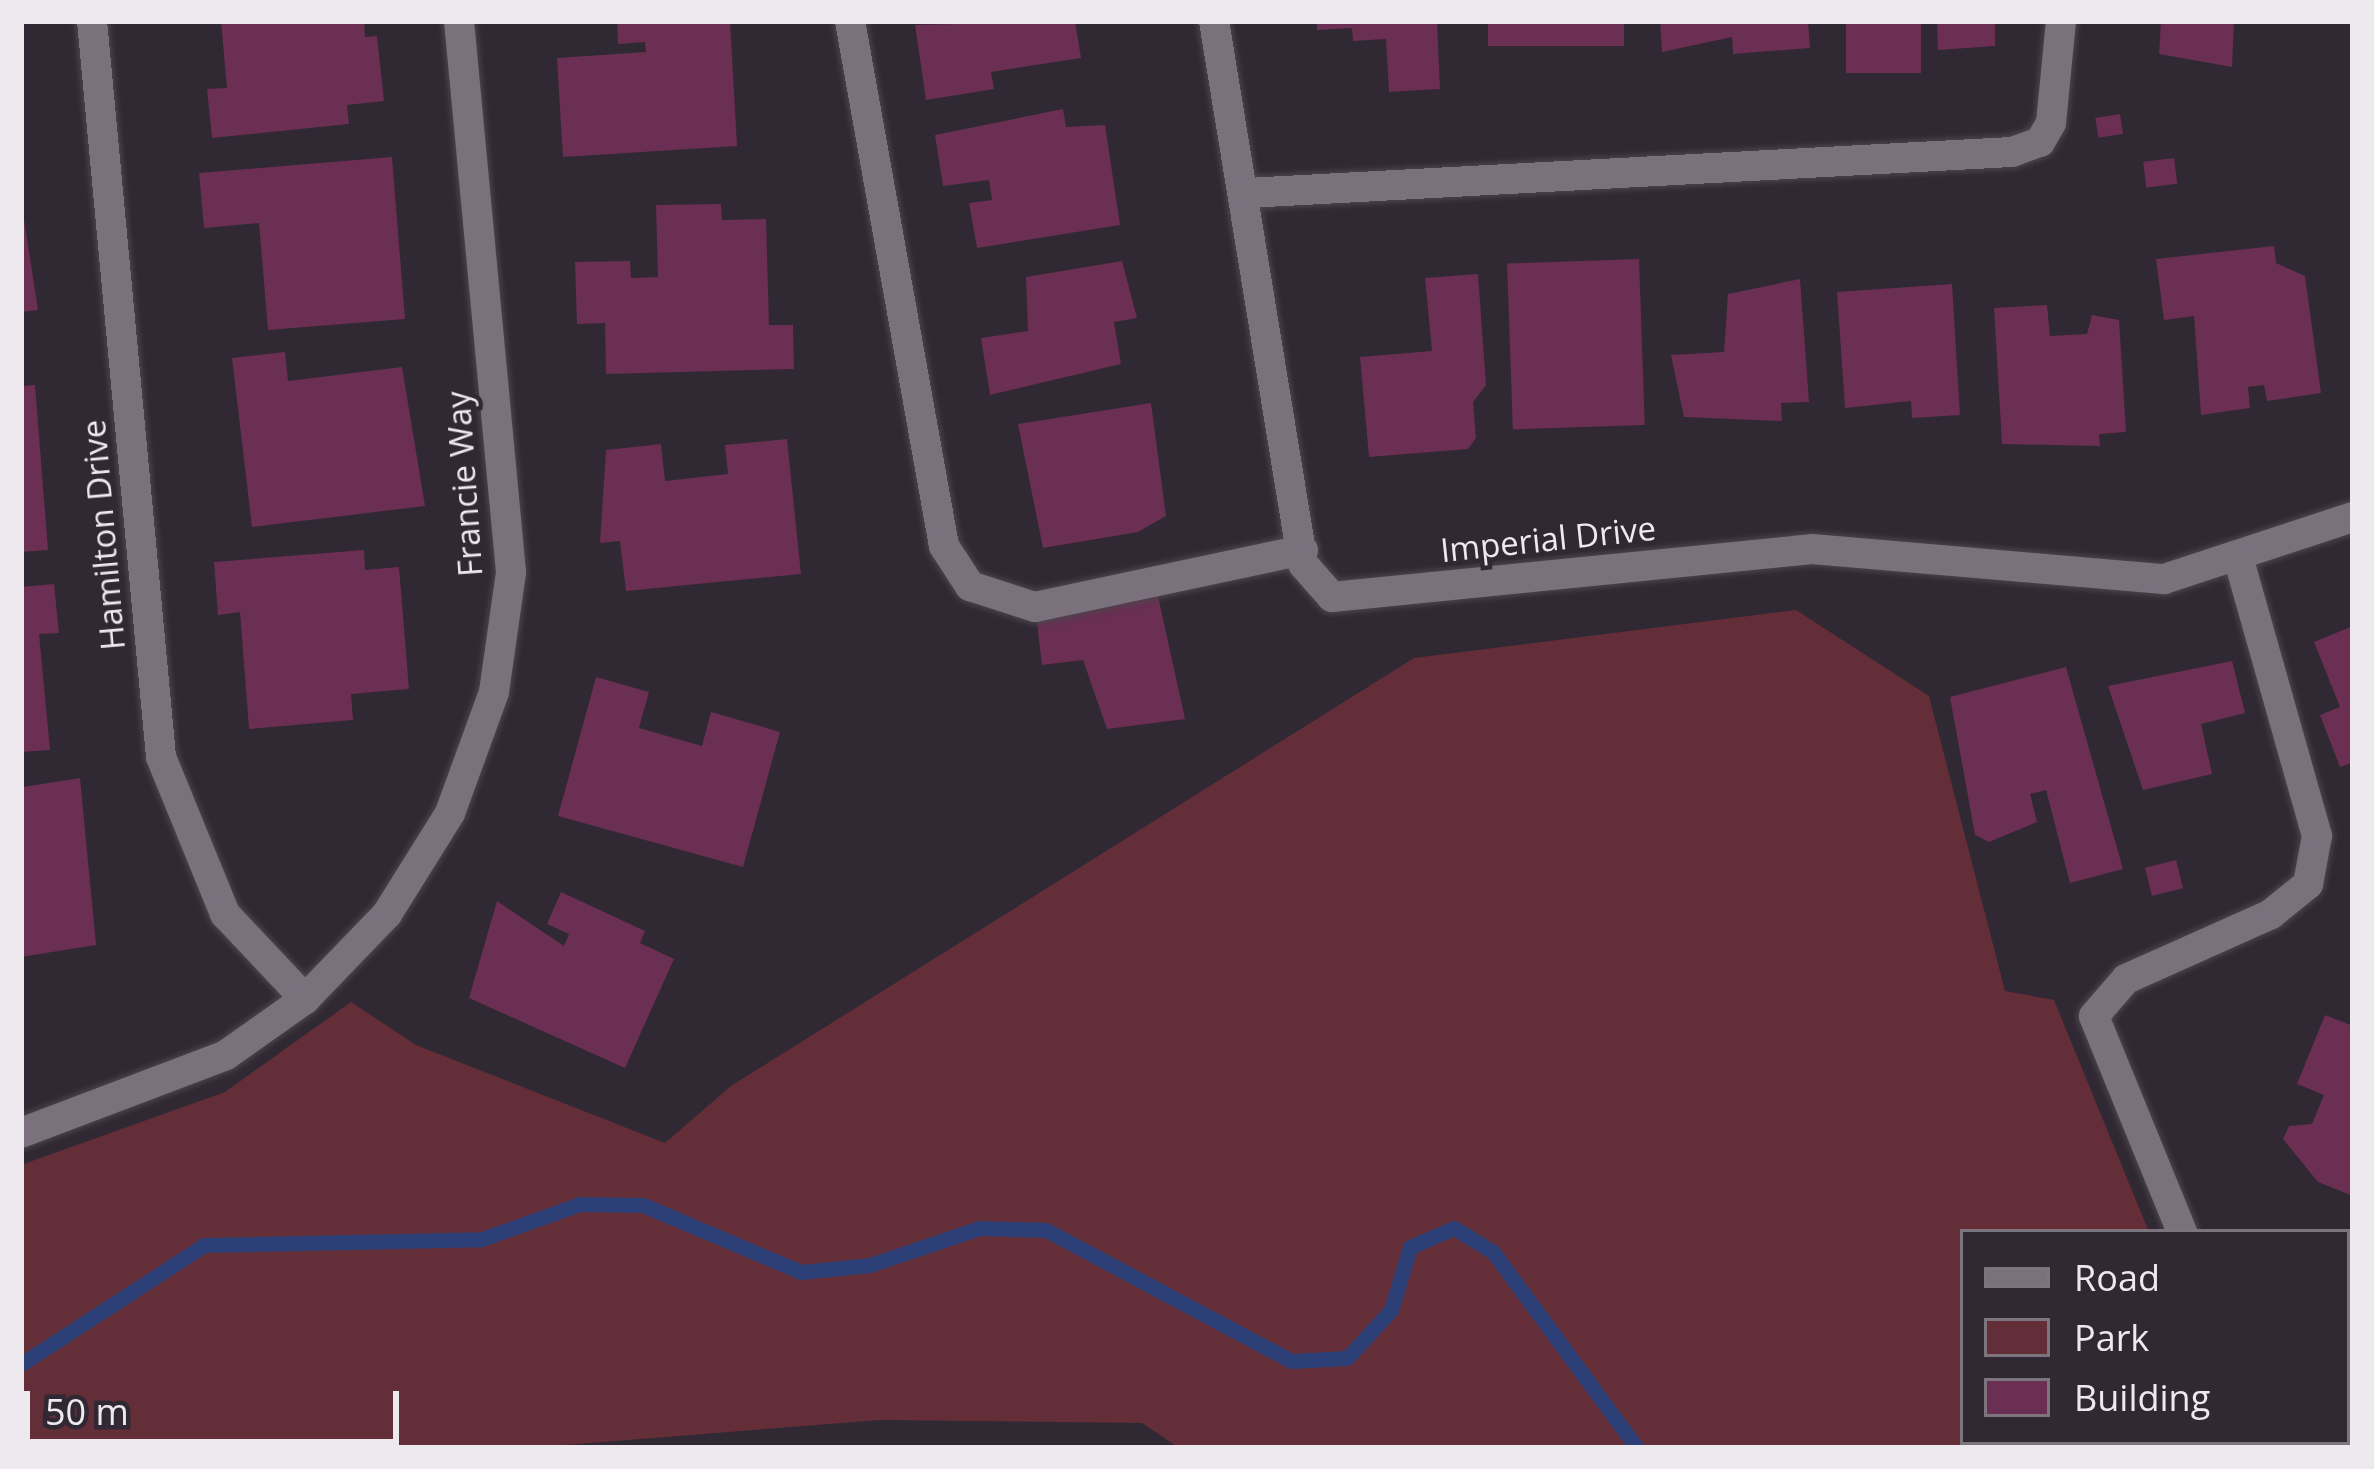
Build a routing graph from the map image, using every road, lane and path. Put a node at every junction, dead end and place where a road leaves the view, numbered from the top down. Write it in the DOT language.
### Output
graph roads {
  1 [pos="92,21"];
  2 [pos="459,21"];
  3 [pos="850,21"];
  4 [pos="1214,21"];
  5 [pos="2061,21"];
  6 [pos="1247,193"];
  7 [pos="2353,517"];
  8 [pos="1303,550"];
  9 [pos="2239,561"];
  10 [pos="305,999"];
  11 [pos="21,1133"];
  12 [pos="2181,1229"];
  1 -- 10 [label="street, Hamilton Drive"];
  2 -- 10 [label="street, Francie Way"];
  3 -- 8 [label="street"];
  4 -- 6 [label="street, Imperial Drive"];
  5 -- 6 [label="street"];
  6 -- 8 [label="street, Imperial Drive"];
  7 -- 9 [label="street, Imperial Drive"];
  8 -- 9 [label="street, Imperial Drive"];
  9 -- 12 [label="street"];
  10 -- 11 [label="street, Francie Way"];
}
